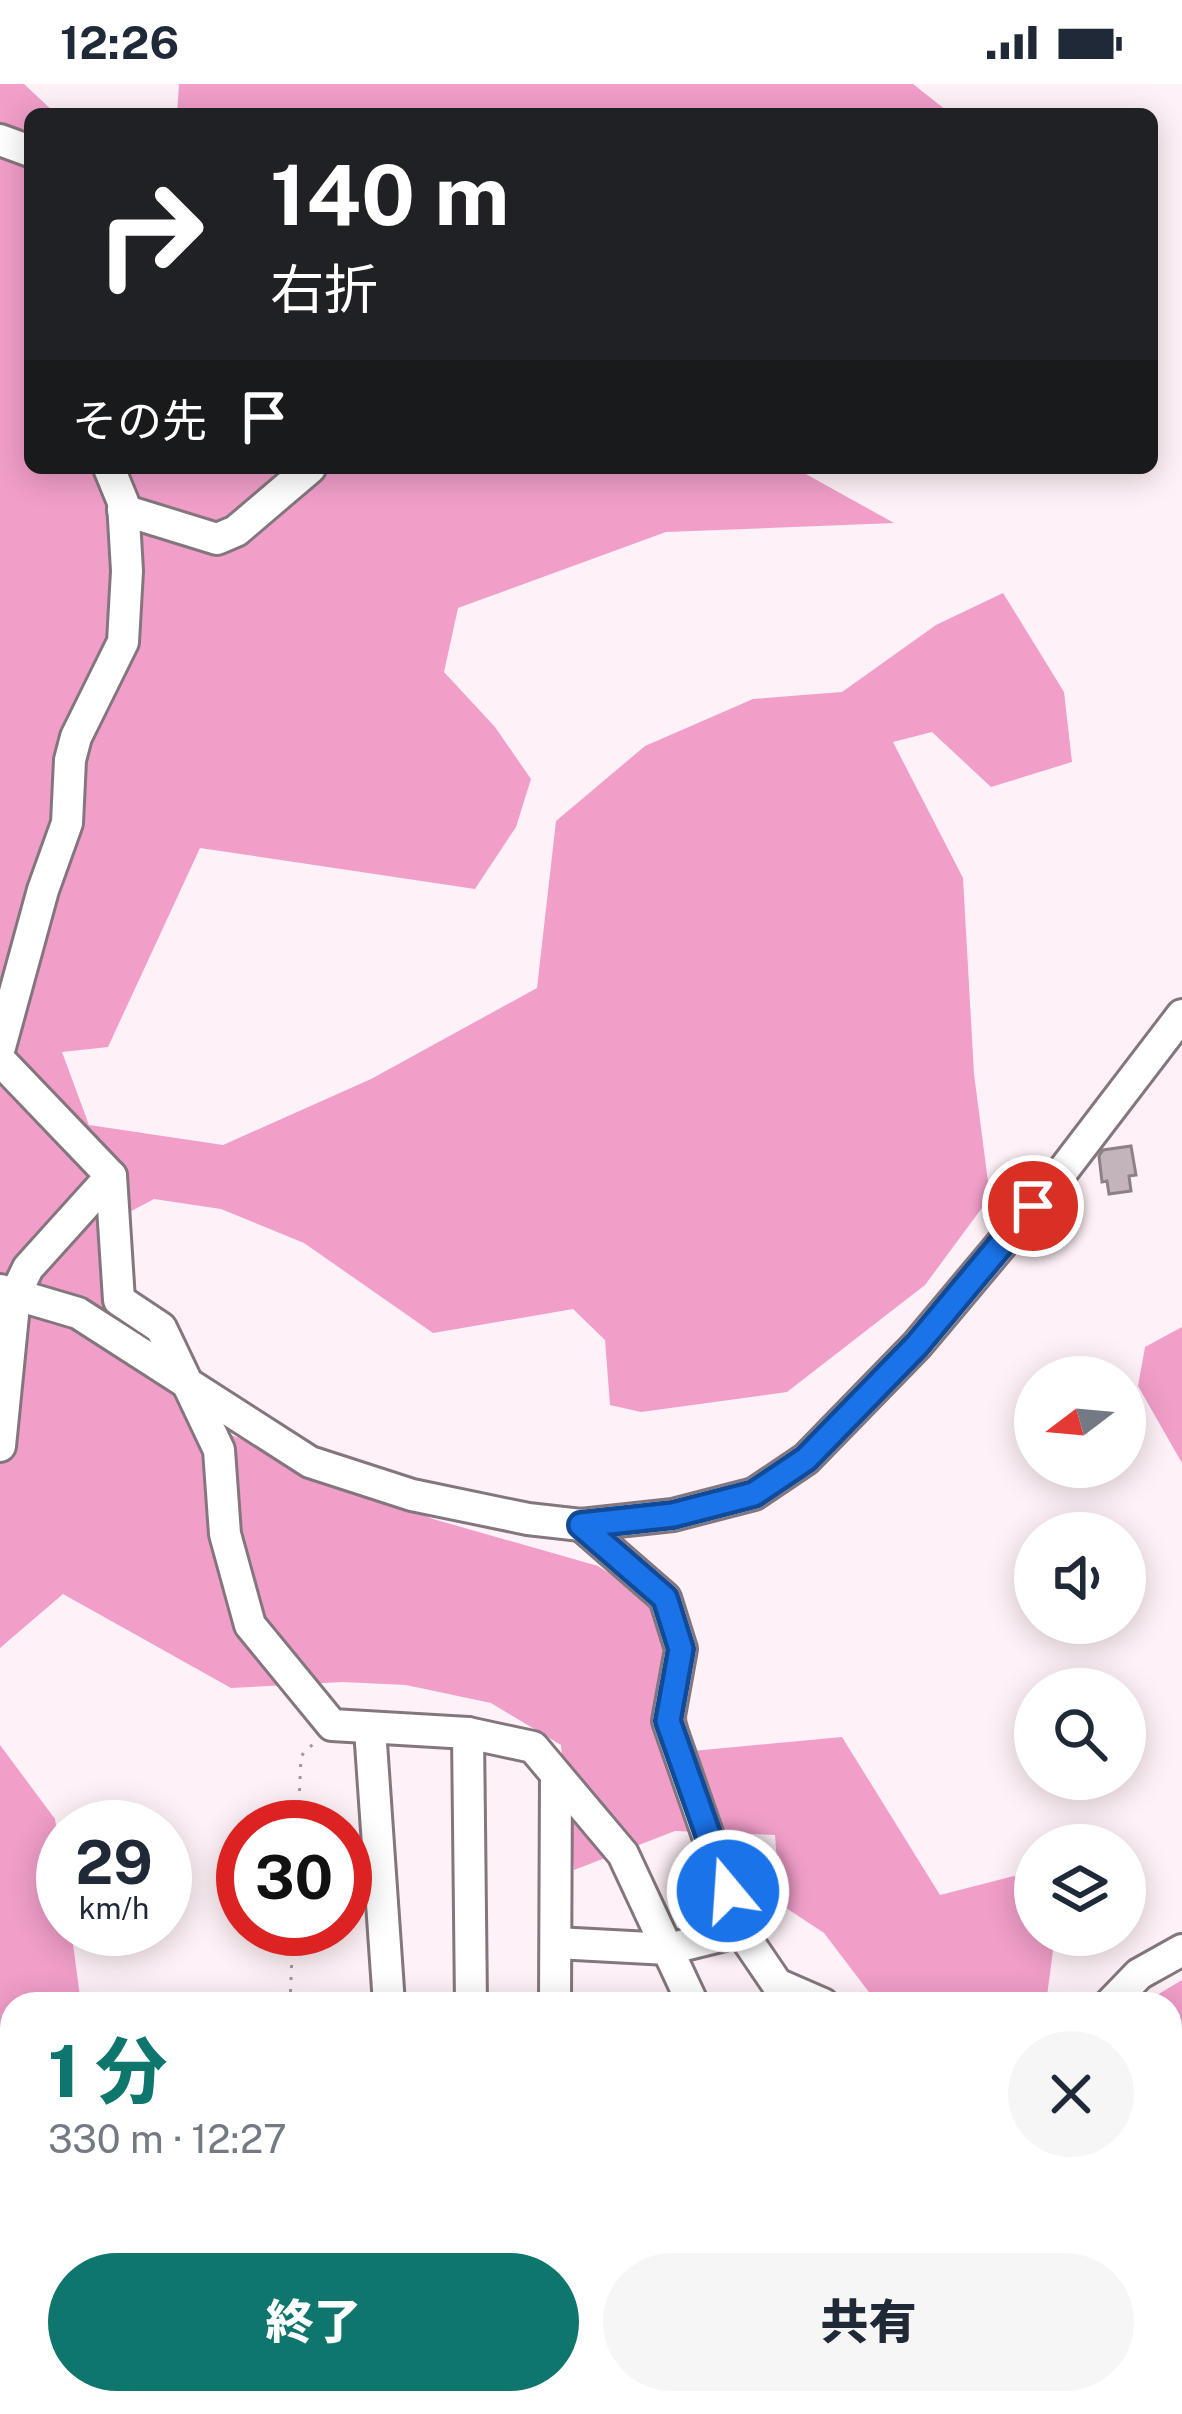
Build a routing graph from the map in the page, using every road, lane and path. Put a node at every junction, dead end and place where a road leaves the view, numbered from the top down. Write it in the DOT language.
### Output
graph roads {
  1 [pos="112,474"];
  2 [pos="303,474"];
  3 [pos="123,510"];
  4 [pos="1182,1015"];
  5 [pos="0,1046"];
  6 [pos="0,1060"];
  7 [pos="111,1177"];
  8 [pos="8,1292"];
  9 [pos="187,1386"];
  10 [pos="0,1446"];
  11 [pos="581,1525"];
  12 [pos="332,1724"];
  13 [pos="370,1729"];
  14 [pos="468,1733"];
  15 [pos="556,1774"];
  16 [pos="299,1800"];
  17 [pos="741,1931"];
  18 [pos="556,1943"];
  19 [pos="668,1949"];
  20 [pos="1182,1950"];
  21 [pos="292,1956"];
  22 [pos="290,1992"];
  23 [pos="388,1992"];
  24 [pos="471,1992"];
  25 [pos="555,1992"];
  26 [pos="688,1992"];
  27 [pos="795,1992"];
  28 [pos="1122,1992"];
  1 -- 3 [label="street"];
  2 -- 3 [label="street"];
  3 -- 5 [label="street"];
  4 -- 11 [label="street"];
  6 -- 7 [label="street"];
  7 -- 8 [label="street"];
  7 -- 9 [label="street"];
  8 -- 9 [label="street"];
  8 -- 10 [label="street"];
  9 -- 11 [label="street"];
  9 -- 12 [label="street"];
  11 -- 17 [label="street"];
  12 -- 13 [label="street"];
  12 -- 16 [label="path"];
  13 -- 14 [label="street"];
  13 -- 23 [label="street"];
  14 -- 15 [label="street"];
  14 -- 24 [label="street"];
  15 -- 18 [label="street"];
  15 -- 19 [label="street"];
  17 -- 19 [label="street"];
  17 -- 27 [label="street"];
  18 -- 19 [label="street"];
  18 -- 25 [label="street"];
  19 -- 26 [label="street"];
  20 -- 28 [label="street"];
  21 -- 22 [label="path"];
}
